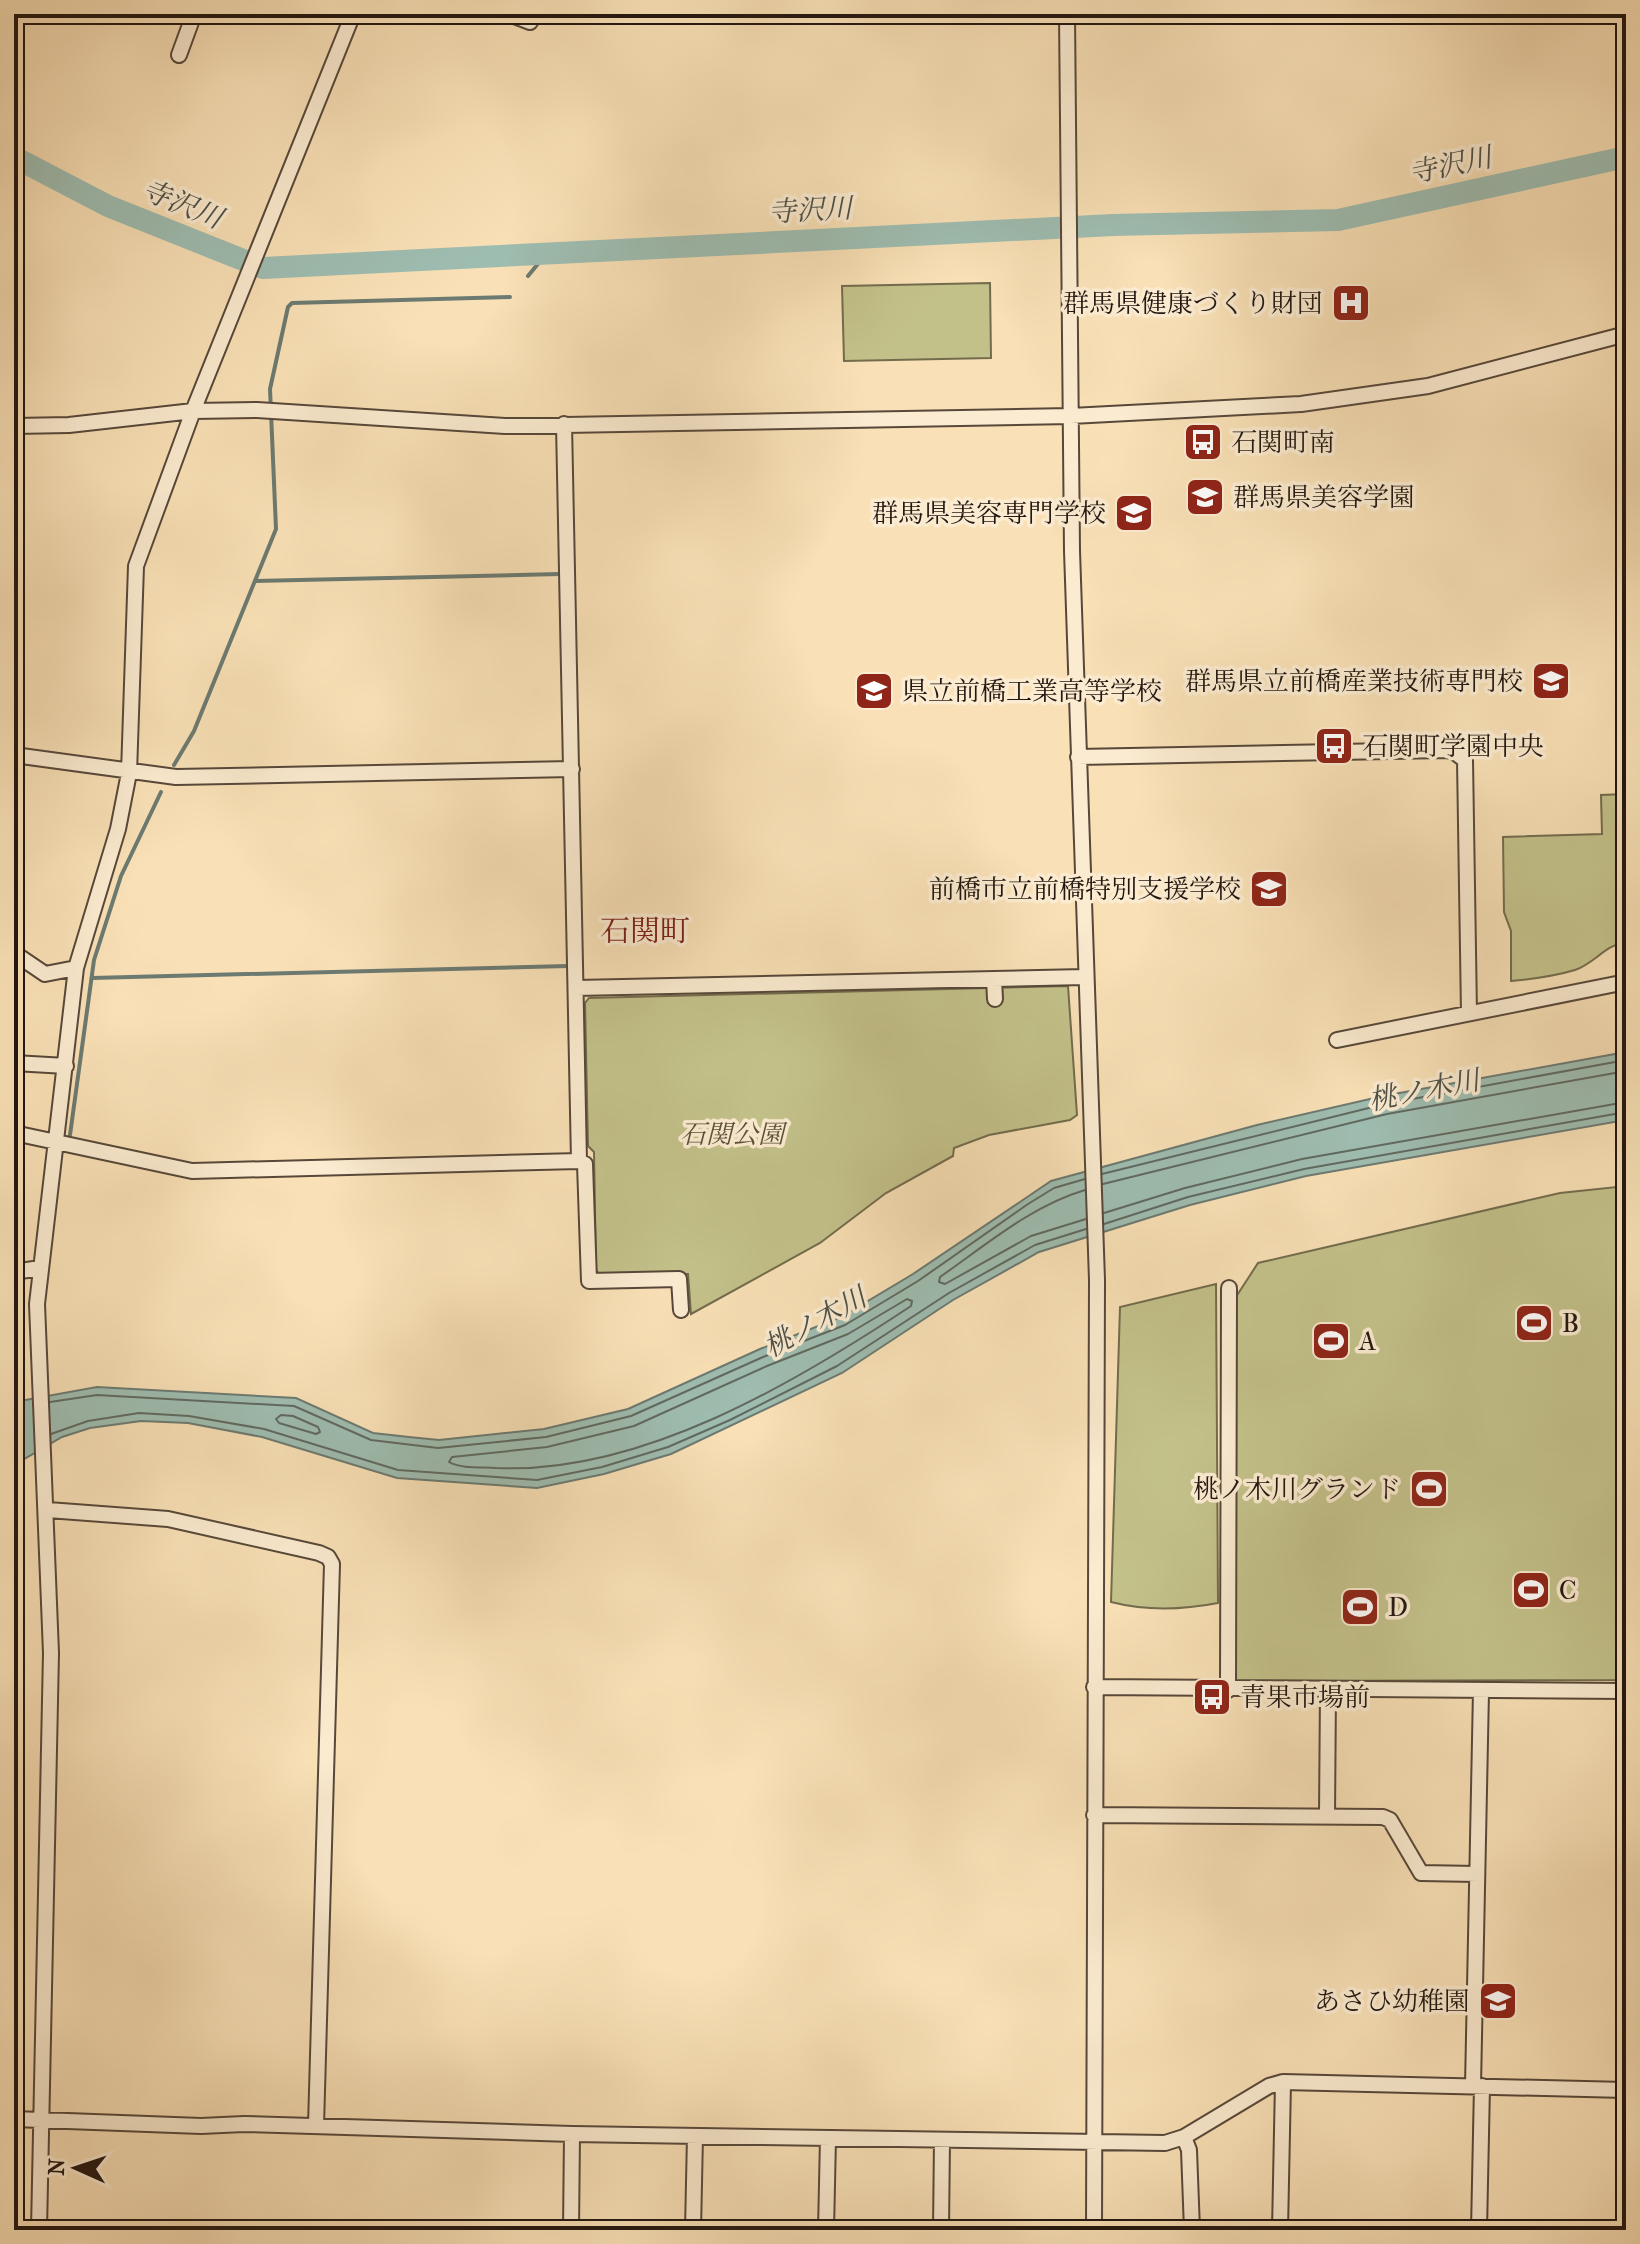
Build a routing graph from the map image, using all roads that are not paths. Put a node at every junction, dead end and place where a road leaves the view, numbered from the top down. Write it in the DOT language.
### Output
graph roads {
  1 [pos="194,14"];
  2 [pos="353,14"];
  3 [pos="509,14"];
  4 [pos="534,14"];
  5 [pos="1067,14"];
  6 [pos="179,55"];
  7 [pos="1626,334"];
  8 [pos="193,411"];
  9 [pos="1071,416"];
  10 [pos="564,424"];
  11 [pos="14,426"];
  12 [pos="14,755"];
  13 [pos="1078,757"];
  14 [pos="572,769"];
  15 [pos="129,773"];
  16 [pos="14,953"];
  17 [pos="76,968"];
  18 [pos="1084,977"];
  19 [pos="994,979"];
  20 [pos="1626,982"];
  21 [pos="576,988"];
  22 [pos="995,999"];
  23 [pos="1469,1013"];
  24 [pos="1337,1040"];
  25 [pos="14,1063"];
  26 [pos="66,1066"];
  27 [pos="14,1133"];
  28 [pos="56,1142"];
  29 [pos="579,1161"];
  30 [pos="40,1268"];
  31 [pos="14,1272"];
  32 [pos="1229,1288"];
  33 [pos="681,1310"];
  34 [pos="47,1502"];
  35 [pos="1094,1687"];
  36 [pos="1228,1690"];
  37 [pos="1328,1690"];
  38 [pos="1481,1691"];
  39 [pos="1626,1691"];
  40 [pos="1094,1815"];
  41 [pos="1327,1816"];
  42 [pos="1477,1874"];
  43 [pos="1283,2082"];
  44 [pos="1478,2086"];
  45 [pos="1626,2090"];
  46 [pos="14,2119"];
  47 [pos="41,2119"];
  48 [pos="316,2126"];
  49 [pos="572,2134"];
  50 [pos="695,2136"];
  51 [pos="1184,2137"];
  52 [pos="828,2138"];
  53 [pos="942,2140"];
  54 [pos="1093,2141"];
  55 [pos="39,2230"];
  56 [pos="571,2230"];
  57 [pos="693,2230"];
  58 [pos="826,2230"];
  59 [pos="941,2230"];
  60 [pos="1094,2230"];
  61 [pos="1192,2230"];
  62 [pos="1280,2230"];
  63 [pos="1479,2230"];
  1 -- 6 [label="street"];
  2 -- 8 [label="street"];
  3 -- 4 [label="street"];
  5 -- 9 [label="street"];
  7 -- 9 [label="street"];
  8 -- 10 [label="street"];
  8 -- 11 [label="street"];
  8 -- 15 [label="street"];
  9 -- 10 [label="street"];
  9 -- 13 [label="street"];
  10 -- 14 [label="street"];
  12 -- 15 [label="street"];
  13 -- 18 [label="street"];
  13 -- 23 [label="street"];
  14 -- 15 [label="street"];
  14 -- 21 [label="street"];
  15 -- 17 [label="street"];
  16 -- 17 [label="street"];
  17 -- 26 [label="street"];
  18 -- 19 [label="street"];
  18 -- 35 [label="street"];
  19 -- 21 [label="street"];
  19 -- 22 [label="street"];
  20 -- 23 [label="street"];
  21 -- 29 [label="street"];
  23 -- 24 [label="street"];
  25 -- 26 [label="street"];
  26 -- 28 [label="street"];
  27 -- 28 [label="street"];
  28 -- 29 [label="street"];
  28 -- 30 [label="street"];
  29 -- 33 [label="street"];
  30 -- 31 [label="street"];
  30 -- 34 [label="street"];
  32 -- 36 [label="street"];
  34 -- 47 [label="street"];
  34 -- 48 [label="street"];
  35 -- 36 [label="street"];
  35 -- 40 [label="street"];
  36 -- 37 [label="street"];
  37 -- 38 [label="street"];
  37 -- 41 [label="street"];
  38 -- 39 [label="street"];
  38 -- 42 [label="street"];
  40 -- 41 [label="street"];
  40 -- 54 [label="street"];
  41 -- 42 [label="street"];
  42 -- 44 [label="street"];
  43 -- 44 [label="street"];
  43 -- 51 [label="street"];
  43 -- 62 [label="street"];
  44 -- 45 [label="street"];
  44 -- 63 [label="street"];
  46 -- 47 [label="street"];
  47 -- 48 [label="street"];
  47 -- 55 [label="street"];
  48 -- 49 [label="street"];
  49 -- 50 [label="street"];
  49 -- 56 [label="street"];
  50 -- 52 [label="street"];
  50 -- 57 [label="street"];
  51 -- 54 [label="street"];
  51 -- 61 [label="street"];
  52 -- 53 [label="street"];
  52 -- 58 [label="street"];
  53 -- 54 [label="street"];
  53 -- 59 [label="street"];
  54 -- 60 [label="street"];
}
